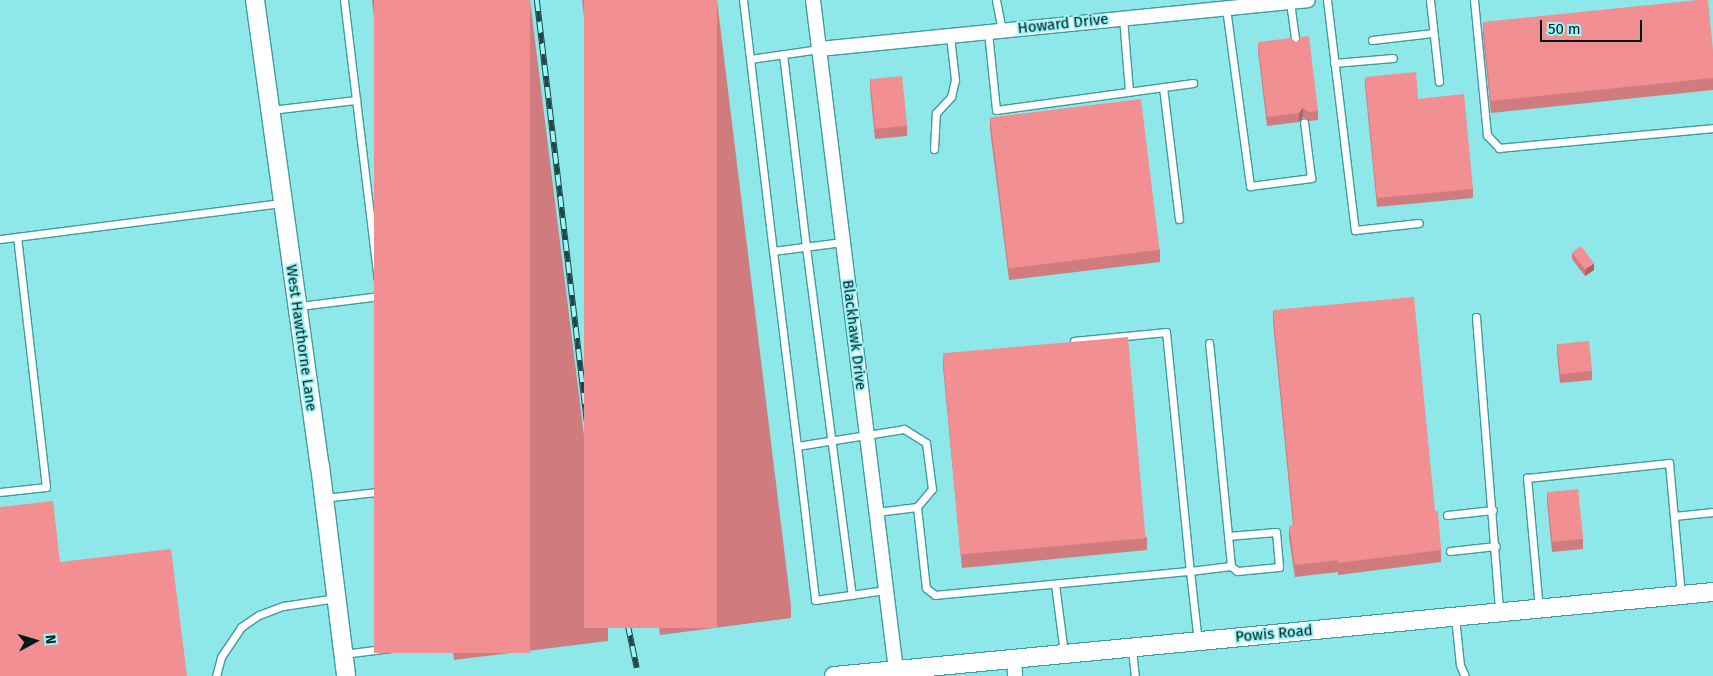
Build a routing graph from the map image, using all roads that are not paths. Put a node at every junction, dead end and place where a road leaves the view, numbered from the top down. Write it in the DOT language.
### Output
graph roads {
  1 [pos="255,0"];
  2 [pos="344,0"];
  3 [pos="743,0"];
  4 [pos="813,0"];
  5 [pos="996,0"];
  6 [pos="1308,0"];
  7 [pos="1327,0"];
  8 [pos="1430,0"];
  9 [pos="1474,0"];
  10 [pos="1290,2"];
  11 [pos="1228,5"];
  12 [pos="1123,18"];
  13 [pos="1486,22"];
  14 [pos="1476,23"];
  15 [pos="995,31"];
  16 [pos="1433,33"];
  17 [pos="950,36"];
  18 [pos="1372,40"];
  19 [pos="1296,46"];
  20 [pos="819,49"];
  21 [pos="783,54"];
  22 [pos="750,58"];
  23 [pos="1393,58"];
  24 [pos="1334,63"];
  25 [pos="1439,82"];
  26 [pos="1193,83"];
  27 [pos="1163,87"];
  28 [pos="1129,91"];
  29 [pos="356,100"];
  30 [pos="269,110"];
  31 [pos="1304,122"];
  32 [pos="1713,128"];
  33 [pos="934,149"];
  34 [pos="282,203"];
  35 [pos="1179,218"];
  36 [pos="1419,223"];
  37 [pos="17,237"];
  38 [pos="0,239"];
  39 [pos="842,242"];
  40 [pos="806,247"];
  41 [pos="772,251"];
  42 [pos="380,296"];
  43 [pos="296,306"];
  44 [pos="1476,317"];
  45 [pos="1074,341"];
  46 [pos="1209,342"];
  47 [pos="866,436"];
  48 [pos="832,441"];
  49 [pos="797,446"];
  50 [pos="403,489"];
  51 [pos="0,492"];
  52 [pos="324,498"];
  53 [pos="917,507"];
  54 [pos="1493,510"];
  55 [pos="876,512"];
  56 [pos="1713,512"];
  57 [pos="1447,515"];
  58 [pos="1674,516"];
  59 [pos="1228,536"];
  60 [pos="1496,546"];
  61 [pos="1450,551"];
  62 [pos="1231,566"];
  63 [pos="1190,570"];
  64 [pos="1056,584"];
  65 [pos="885,590"];
  66 [pos="1713,592"];
  67 [pos="852,595"];
  68 [pos="1681,595"];
  69 [pos="336,598"];
  70 [pos="1539,609"];
  71 [pos="1500,613"];
  72 [pos="1455,617"];
  73 [pos="1198,642"];
  74 [pos="1132,648"];
  75 [pos="343,654"];
  76 [pos="1064,655"];
  77 [pos="1014,668"];
  78 [pos="896,670"];
  79 [pos="216,676"];
  80 [pos="346,676"];
  81 [pos="834,676"];
  82 [pos="1135,676"];
  83 [pos="1465,676"];
  1 -- 30 [label="street, West Hawthorne Lane"];
  2 -- 29 [label="lane"];
  3 -- 22 [label="lane"];
  4 -- 20 [label="street, Blackhawk Drive"];
  5 -- 15 [label="lane"];
  6 -- 10 [label="street, Howard Drive"];
  7 -- 24 [label="lane"];
  8 -- 16 [label="lane"];
  9 -- 14 [label="lane"];
  10 -- 11 [label="street, Howard Drive"];
  10 -- 19 [label="lane"];
  11 -- 12 [label="street, Howard Drive"];
  11 -- 31 [label="lane"];
  12 -- 15 [label="street, Howard Drive"];
  12 -- 28 [label="lane"];
  13 -- 14 [label="lane"];
  14 -- 32 [label="lane"];
  15 -- 17 [label="street, Howard Drive"];
  15 -- 28 [label="lane"];
  16 -- 18 [label="lane"];
  16 -- 25 [label="lane"];
  17 -- 20 [label="street, Howard Drive"];
  17 -- 33 [label="lane"];
  20 -- 21 [label="lane"];
  20 -- 39 [label="street, Blackhawk Drive"];
  21 -- 22 [label="lane"];
  21 -- 40 [label="lane"];
  22 -- 41 [label="lane"];
  23 -- 24 [label="lane"];
  24 -- 36 [label="lane"];
  26 -- 27 [label="lane"];
  27 -- 28 [label="lane"];
  27 -- 35 [label="lane"];
  29 -- 30 [label="lane"];
  29 -- 42 [label="lane"];
  30 -- 34 [label="street, West Hawthorne Lane"];
  34 -- 37 [label="lane"];
  34 -- 43 [label="street, West Hawthorne Lane"];
  37 -- 38 [label="lane"];
  37 -- 51 [label="lane"];
  39 -- 40 [label="lane"];
  39 -- 47 [label="street, Blackhawk Drive"];
  40 -- 41 [label="lane"];
  40 -- 48 [label="lane"];
  41 -- 49 [label="lane"];
  42 -- 43 [label="lane"];
  42 -- 50 [label="lane"];
  43 -- 52 [label="street, West Hawthorne Lane"];
  44 -- 54 [label="lane"];
  45 -- 63 [label="lane"];
  46 -- 59 [label="lane"];
  47 -- 48 [label="lane"];
  47 -- 53 [label="lane"];
  47 -- 55 [label="street, Blackhawk Drive"];
  48 -- 49 [label="lane"];
  48 -- 67 [label="lane"];
  49 -- 67 [label="lane"];
  50 -- 52 [label="lane"];
  50 -- 75 [label="lane"];
  52 -- 69 [label="street, West Hawthorne Lane"];
  53 -- 55 [label="lane"];
  53 -- 64 [label="lane"];
  54 -- 57 [label="lane"];
  54 -- 60 [label="lane"];
  55 -- 65 [label="street, Blackhawk Drive"];
  56 -- 58 [label="lane"];
  58 -- 68 [label="lane"];
  58 -- 70 [label="lane"];
  59 -- 62 [label="lane"];
  59 -- 62 [label="lane"];
  60 -- 61 [label="lane"];
  60 -- 71 [label="lane"];
  62 -- 63 [label="lane"];
  63 -- 64 [label="lane"];
  63 -- 73 [label="lane"];
  64 -- 76 [label="lane"];
  65 -- 67 [label="lane"];
  65 -- 78 [label="street, Blackhawk Drive"];
  66 -- 68 [label="street, Powis Road"];
  68 -- 70 [label="street, Powis Road"];
  69 -- 75 [label="street, West Hawthorne Lane"];
  69 -- 79 [label="lane"];
  70 -- 71 [label="street, Powis Road"];
  71 -- 72 [label="street, Powis Road"];
  72 -- 73 [label="street, Powis Road"];
  72 -- 83 [label="lane"];
  73 -- 74 [label="street, Powis Road"];
  74 -- 76 [label="street, Powis Road"];
  74 -- 82 [label="lane"];
  75 -- 80 [label="street, West Hawthorne Lane"];
  76 -- 77 [label="street, Powis Road"];
  77 -- 78 [label="street, Powis Road"];
  78 -- 81 [label="street, Powis Road"];
}
